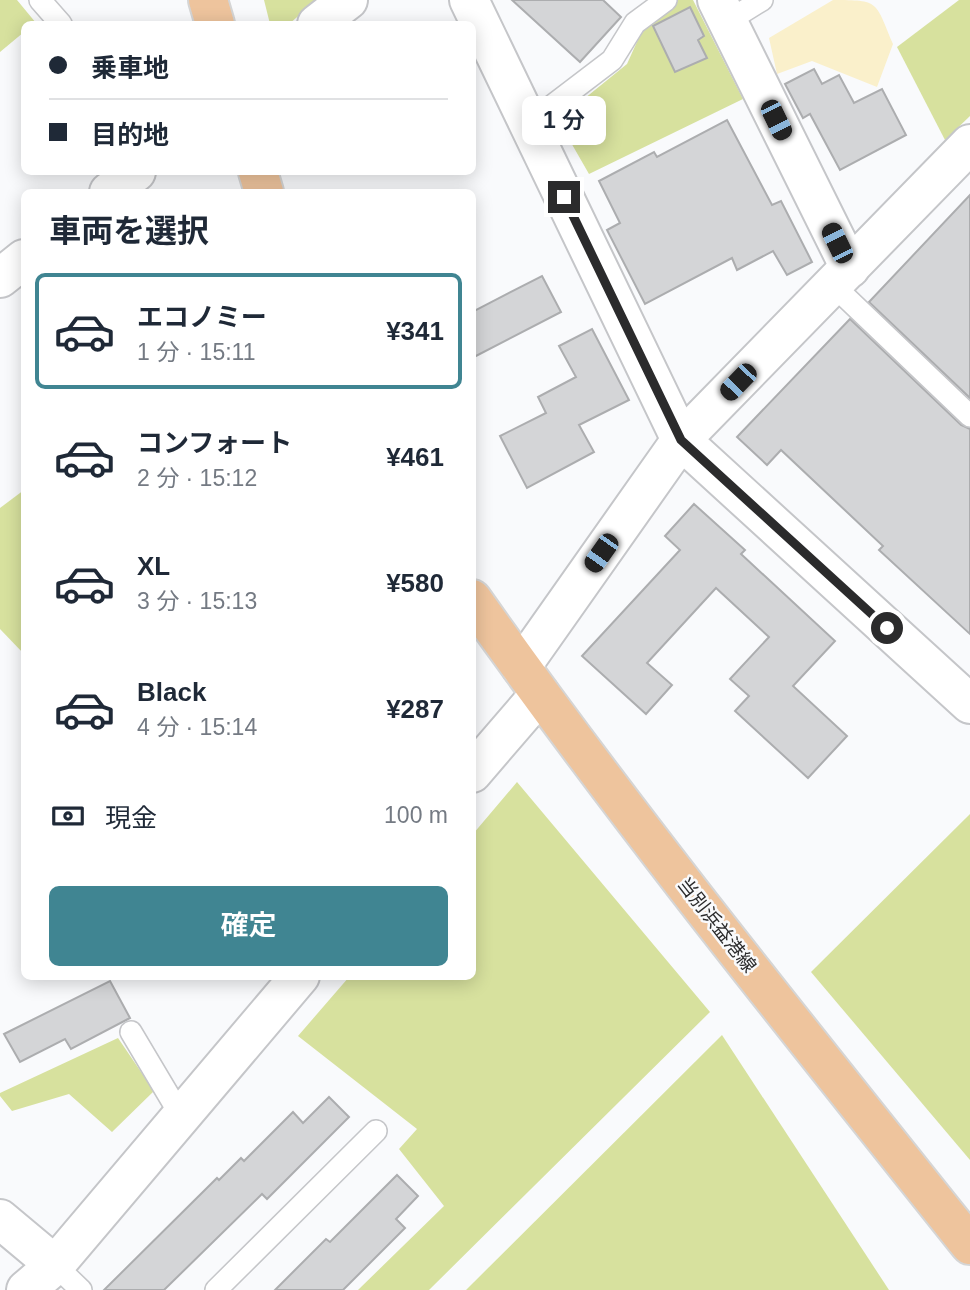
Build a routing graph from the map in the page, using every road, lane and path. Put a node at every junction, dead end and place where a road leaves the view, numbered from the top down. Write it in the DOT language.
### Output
graph roads {
  1 [pos="40,0"];
  2 [pos="208,0"];
  3 [pos="348,0"];
  4 [pos="469,0"];
  5 [pos="666,0"];
  6 [pos="762,0"];
  7 [pos="723,11"];
  8 [pos="58,21"];
  9 [pos="214,21"];
  10 [pos="321,21"];
  11 [pos="528,124"];
  12 [pos="970,145"];
  13 [pos="132,175"];
  14 [pos="113,189"];
  15 [pos="21,261"];
  16 [pos="841,276"];
  17 [pos="0,278"];
  18 [pos="970,416"];
  19 [pos="681,440"];
  20 [pos="476,604"];
  21 [pos="530,681"];
  22 [pos="970,704"];
  23 [pos="476,767"];
  24 [pos="297,980"];
  25 [pos="131,1032"];
  26 [pos="181,1116"];
  27 [pos="376,1131"];
  28 [pos="0,1219"];
  29 [pos="970,1245"];
  30 [pos="68,1277"];
  31 [pos="26,1290"];
  32 [pos="216,1290"];
  1 -- 8 [label="lane"];
  2 -- 9 [label="main road"];
  3 -- 10 [label="street"];
  4 -- 11 [label="street"];
  5 -- 11 [label="lane"];
  6 -- 7 [label="lane"];
  7 -- 16 [label="street"];
  11 -- 19 [label="street"];
  12 -- 16 [label="street"];
  13 -- 14 [label="street"];
  15 -- 17 [label="street"];
  16 -- 18 [label="lane"];
  16 -- 19 [label="street"];
  19 -- 21 [label="street"];
  19 -- 22 [label="street"];
  20 -- 21 [label="main road, 当別浜益港線"];
  21 -- 23 [label="street"];
  21 -- 29 [label="main road, 当別浜益港線"];
  24 -- 26 [label="street"];
  25 -- 26 [label="lane"];
  26 -- 30 [label="street"];
  27 -- 32 [label="lane"];
  28 -- 30 [label="street"];
  30 -- 31 [label="street"];
}
